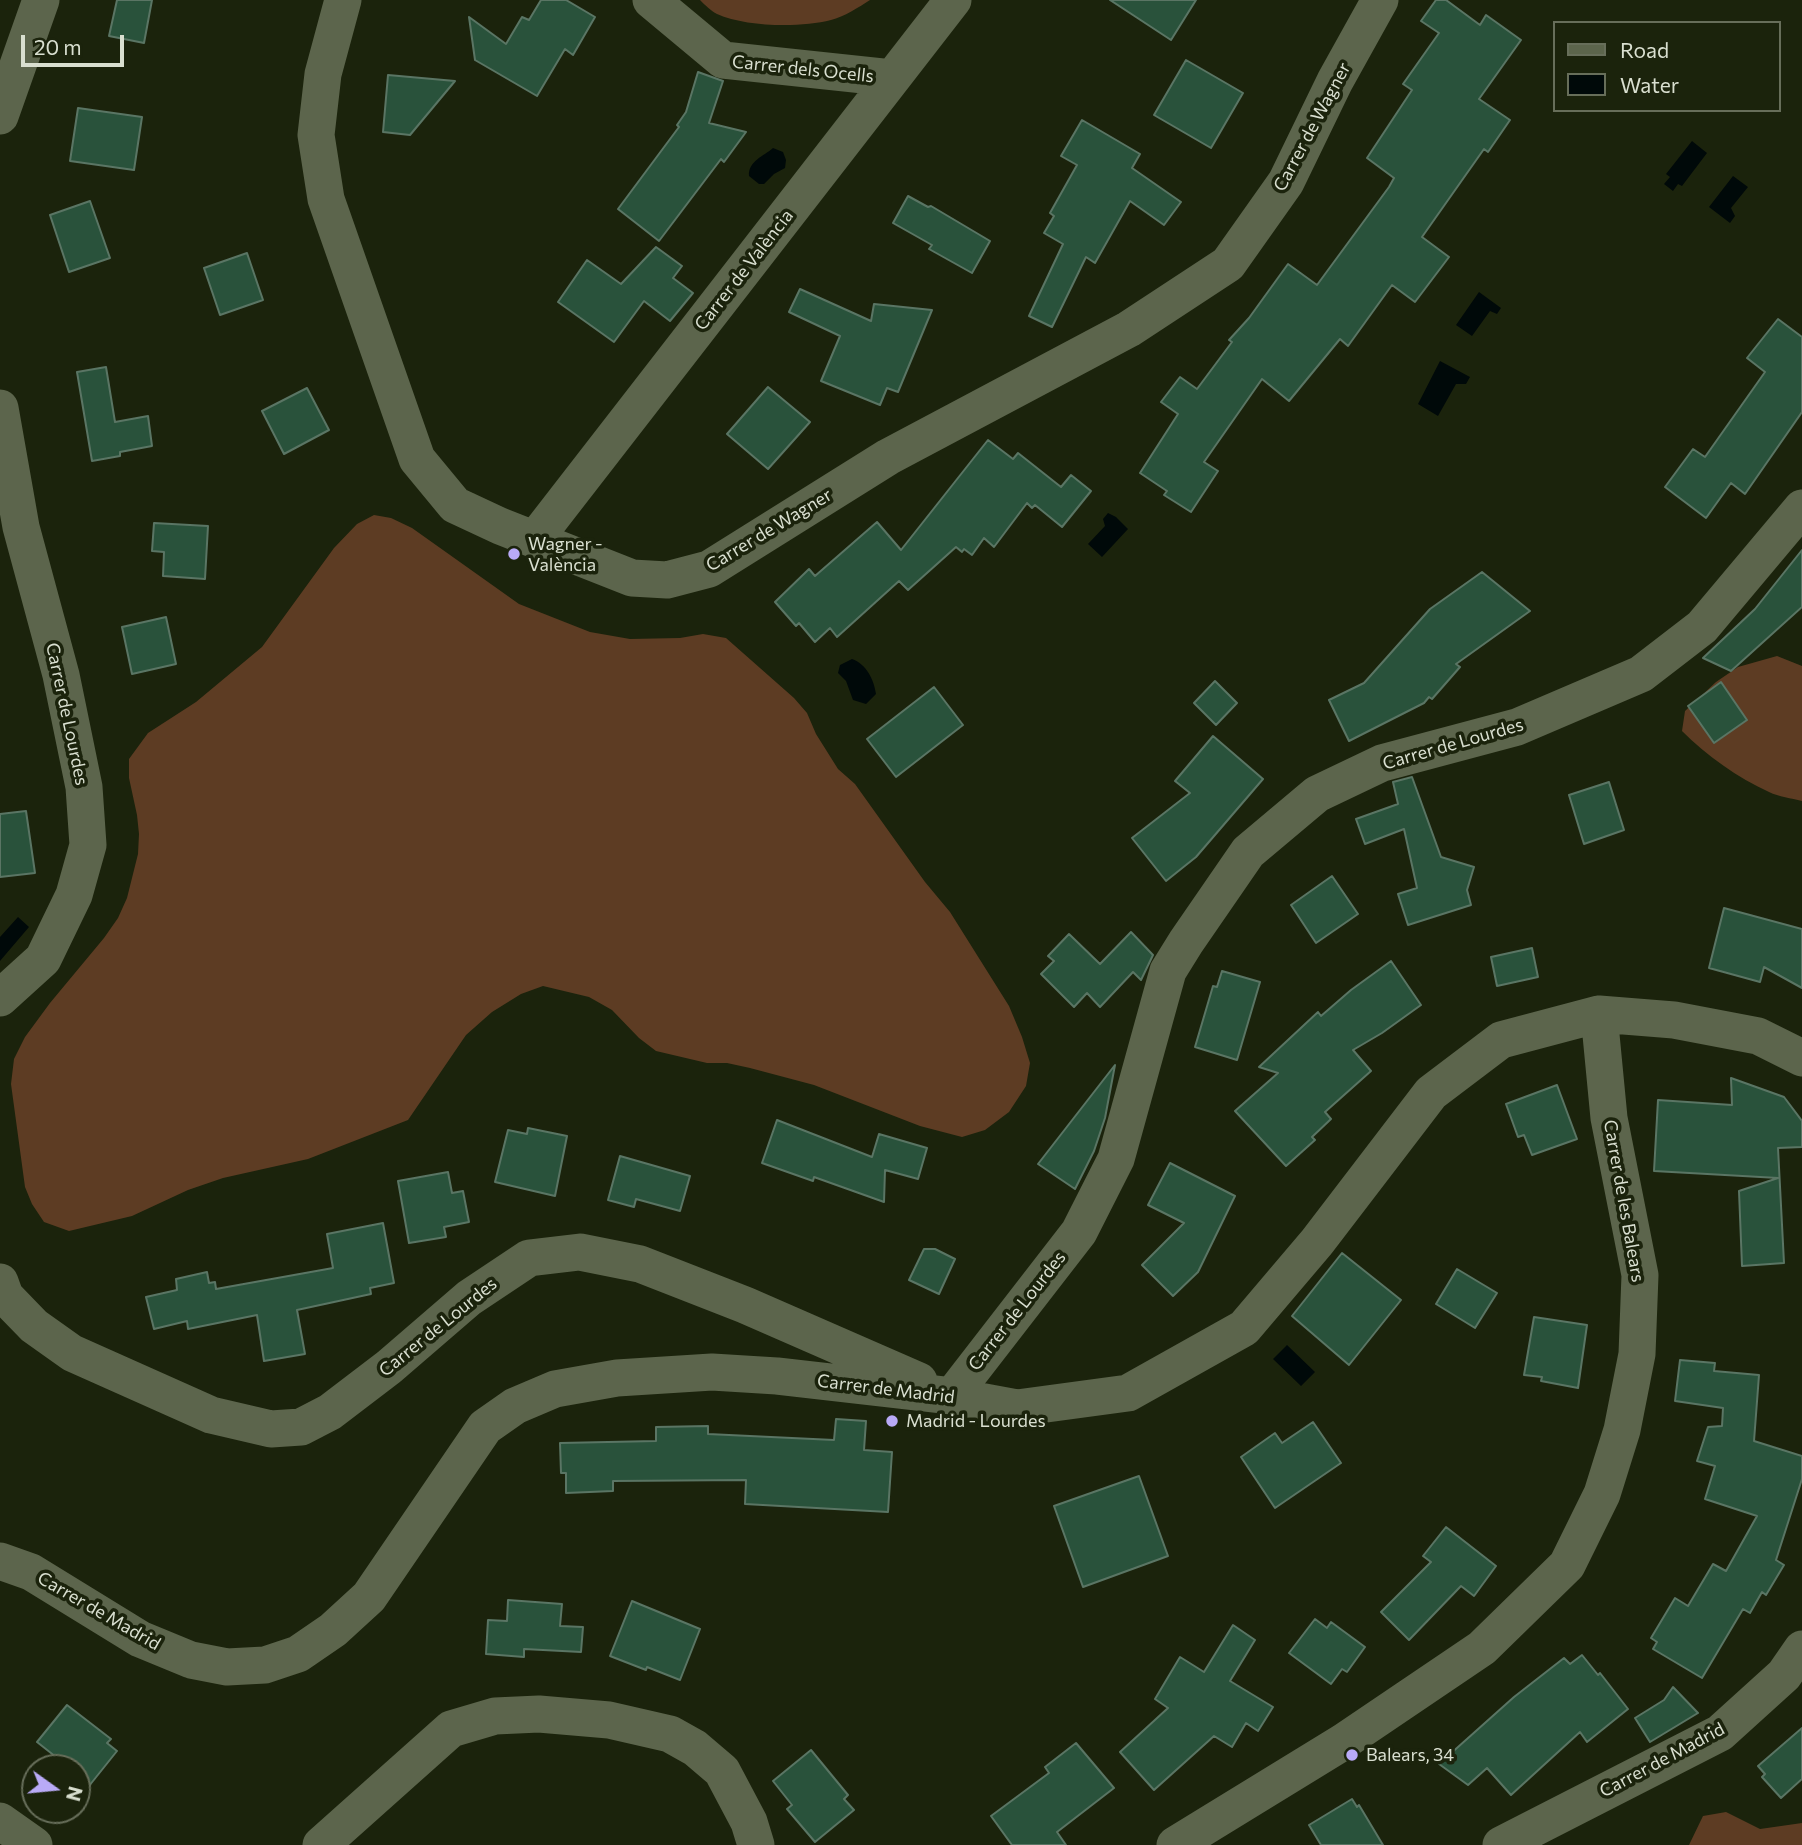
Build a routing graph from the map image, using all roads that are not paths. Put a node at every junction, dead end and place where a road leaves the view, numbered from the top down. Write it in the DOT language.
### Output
graph roads {
  1 [pos="41,0"];
  2 [pos="343,0"];
  3 [pos="651,0"];
  4 [pos="953,0"];
  5 [pos="1380,0"];
  6 [pos="892,78"];
  7 [pos="0,116"];
  8 [pos="0,408"];
  9 [pos="1802,508"];
  10 [pos="535,540"];
  11 [pos="0,998"];
  12 [pos="1599,1014"];
  13 [pos="1802,1058"];
  14 [pos="0,1282"];
  15 [pos="952,1396"];
  16 [pos="0,1562"];
  17 [pos="1802,1649"];
  18 [pos="0,1821"];
  19 [pos="34,1845"];
  20 [pos="321,1845"];
  21 [pos="756,1845"];
  22 [pos="1175,1845"];
  23 [pos="1501,1845"];
  1 -- 7 [label="street"];
  2 -- 10 [label="street, Carrer de Wagner"];
  3 -- 6 [label="street, Carrer dels Ocells"];
  4 -- 6 [label="street, Carrer de València"];
  5 -- 10 [label="street, Carrer de Wagner"];
  6 -- 10 [label="street, Carrer de València"];
  8 -- 11 [label="street, Carrer de Lourdes"];
  9 -- 15 [label="street, Carrer de Lourdes"];
  12 -- 13 [label="street, Carrer de Madrid"];
  12 -- 15 [label="street, Carrer de Madrid"];
  12 -- 22 [label="street, Carrer de les Balears"];
  14 -- 15 [label="street, Carrer de Lourdes"];
  15 -- 16 [label="street, Carrer de Madrid"];
  17 -- 23 [label="street, Carrer de Madrid"];
  18 -- 19 [label="street"];
  20 -- 21 [label="street"];
}
